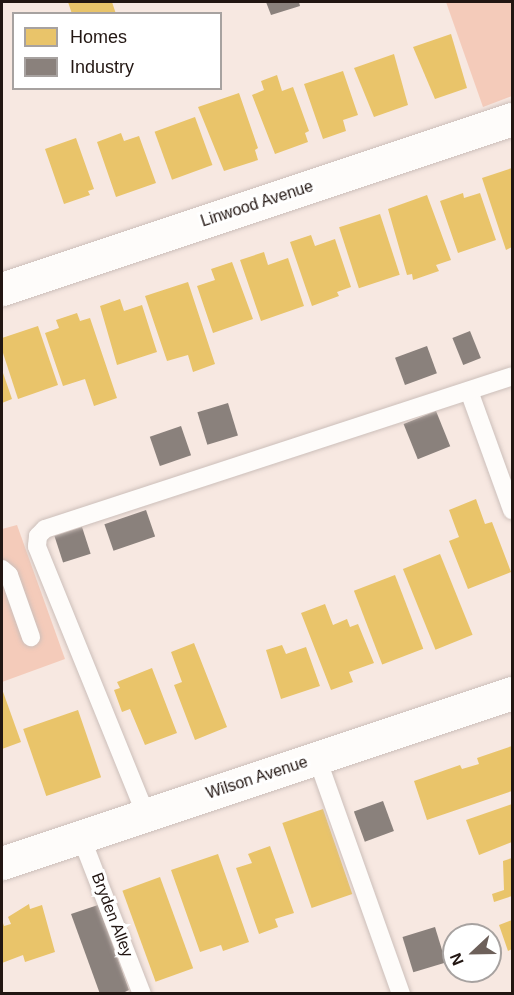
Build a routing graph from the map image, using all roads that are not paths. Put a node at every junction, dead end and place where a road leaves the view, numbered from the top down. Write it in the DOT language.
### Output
graph roads {
  1 [pos="513,119"];
  2 [pos="2,289"];
  3 [pos="513,376"];
  4 [pos="469,391"];
  5 [pos="513,510"];
  6 [pos="2,569"];
  7 [pos="31,637"];
  8 [pos="513,693"];
  9 [pos="317,758"];
  10 [pos="146,815"];
  11 [pos="81,837"];
  12 [pos="2,863"];
  13 [pos="142,993"];
  14 [pos="401,993"];
  1 -- 2 [label="street, Linwood Avenue"];
  3 -- 4 [label="lane"];
  4 -- 5 [label="lane"];
  4 -- 10 [label="lane"];
  6 -- 7 [label="lane"];
  8 -- 9 [label="street, Wilson Avenue"];
  9 -- 10 [label="street, Wilson Avenue"];
  9 -- 14 [label="lane"];
  10 -- 11 [label="street, Wilson Avenue"];
  11 -- 12 [label="street, Wilson Avenue"];
  11 -- 13 [label="lane, Bryden Alley"];
}
